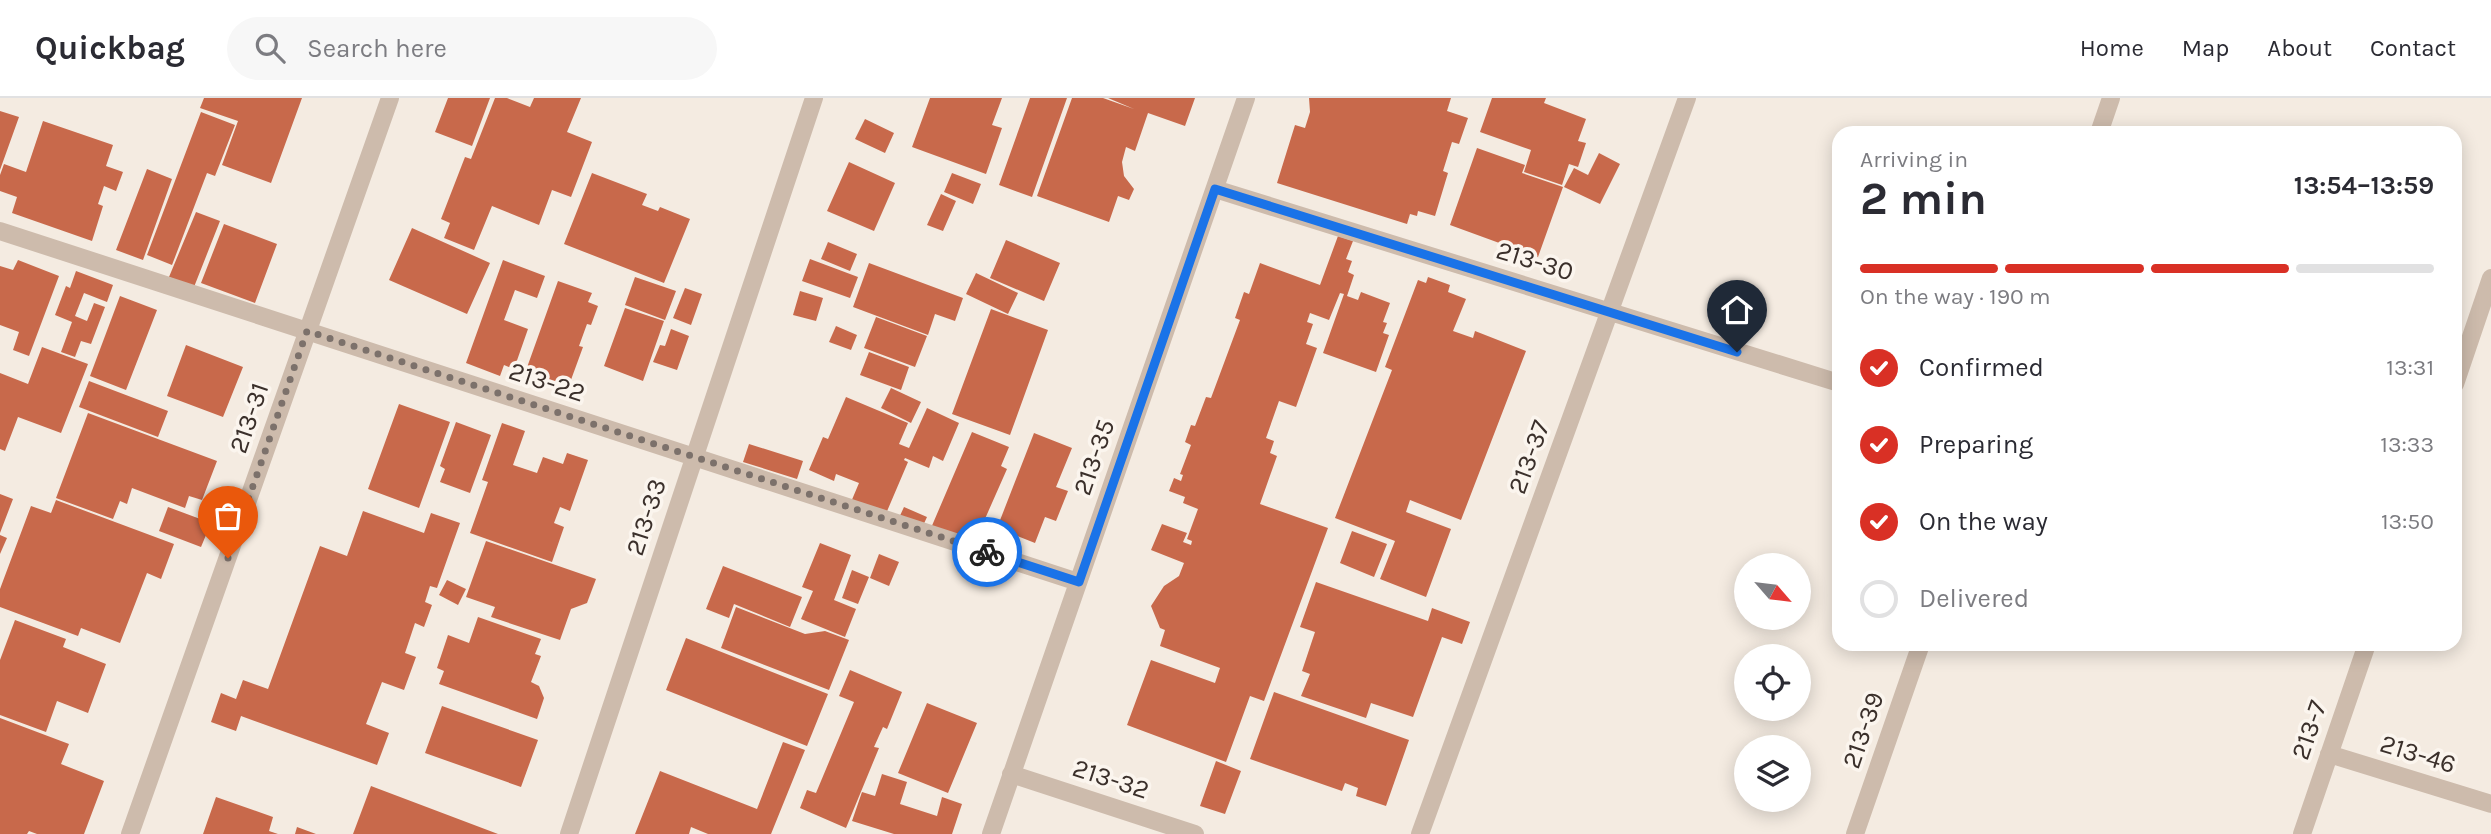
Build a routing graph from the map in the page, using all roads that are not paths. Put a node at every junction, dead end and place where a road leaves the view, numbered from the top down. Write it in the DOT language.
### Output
graph roads {
  1 [pos="390,98"];
  2 [pos="814,98"];
  3 [pos="1246,98"];
  4 [pos="1687,98"];
  5 [pos="2111,98"];
  6 [pos="2101,126"];
  7 [pos="1215,189"];
  8 [pos="0,231"];
  9 [pos="2491,278"];
  10 [pos="1609,312"];
  11 [pos="307,331"];
  12 [pos="2462,363"];
  13 [pos="1832,381"];
  14 [pos="694,457"];
  15 [pos="1079,582"];
  16 [pos="1919,651"];
  17 [pos="2365,651"];
  18 [pos="2329,754"];
  19 [pos="1011,774"];
  20 [pos="2491,804"];
  21 [pos="130,834"];
  22 [pos="569,834"];
  23 [pos="990,834"];
  24 [pos="1195,834"];
  25 [pos="1420,834"];
  26 [pos="1855,834"];
  27 [pos="2302,834"];
  1 -- 11 [label="street, 213-31"];
  2 -- 14 [label="street, 213-33"];
  3 -- 7 [label="street, 213-35"];
  4 -- 10 [label="street, 213-37"];
  5 -- 6 [label="street"];
  7 -- 10 [label="street, 213-30"];
  7 -- 15 [label="street, 213-35"];
  8 -- 11 [label="street, 213-22"];
  9 -- 12 [label="street"];
  10 -- 13 [label="street, 213-30"];
  10 -- 25 [label="street, 213-37"];
  11 -- 14 [label="street, 213-22"];
  11 -- 21 [label="street, 213-31"];
  14 -- 15 [label="street, 213-22"];
  14 -- 22 [label="street, 213-33"];
  15 -- 19 [label="street, 213-35"];
  16 -- 26 [label="street, 213-39"];
  17 -- 18 [label="street, 213-7"];
  18 -- 20 [label="street, 213-46"];
  18 -- 27 [label="street, 213-7"];
  19 -- 23 [label="street, 213-35"];
  19 -- 24 [label="street, 213-32"];
}
